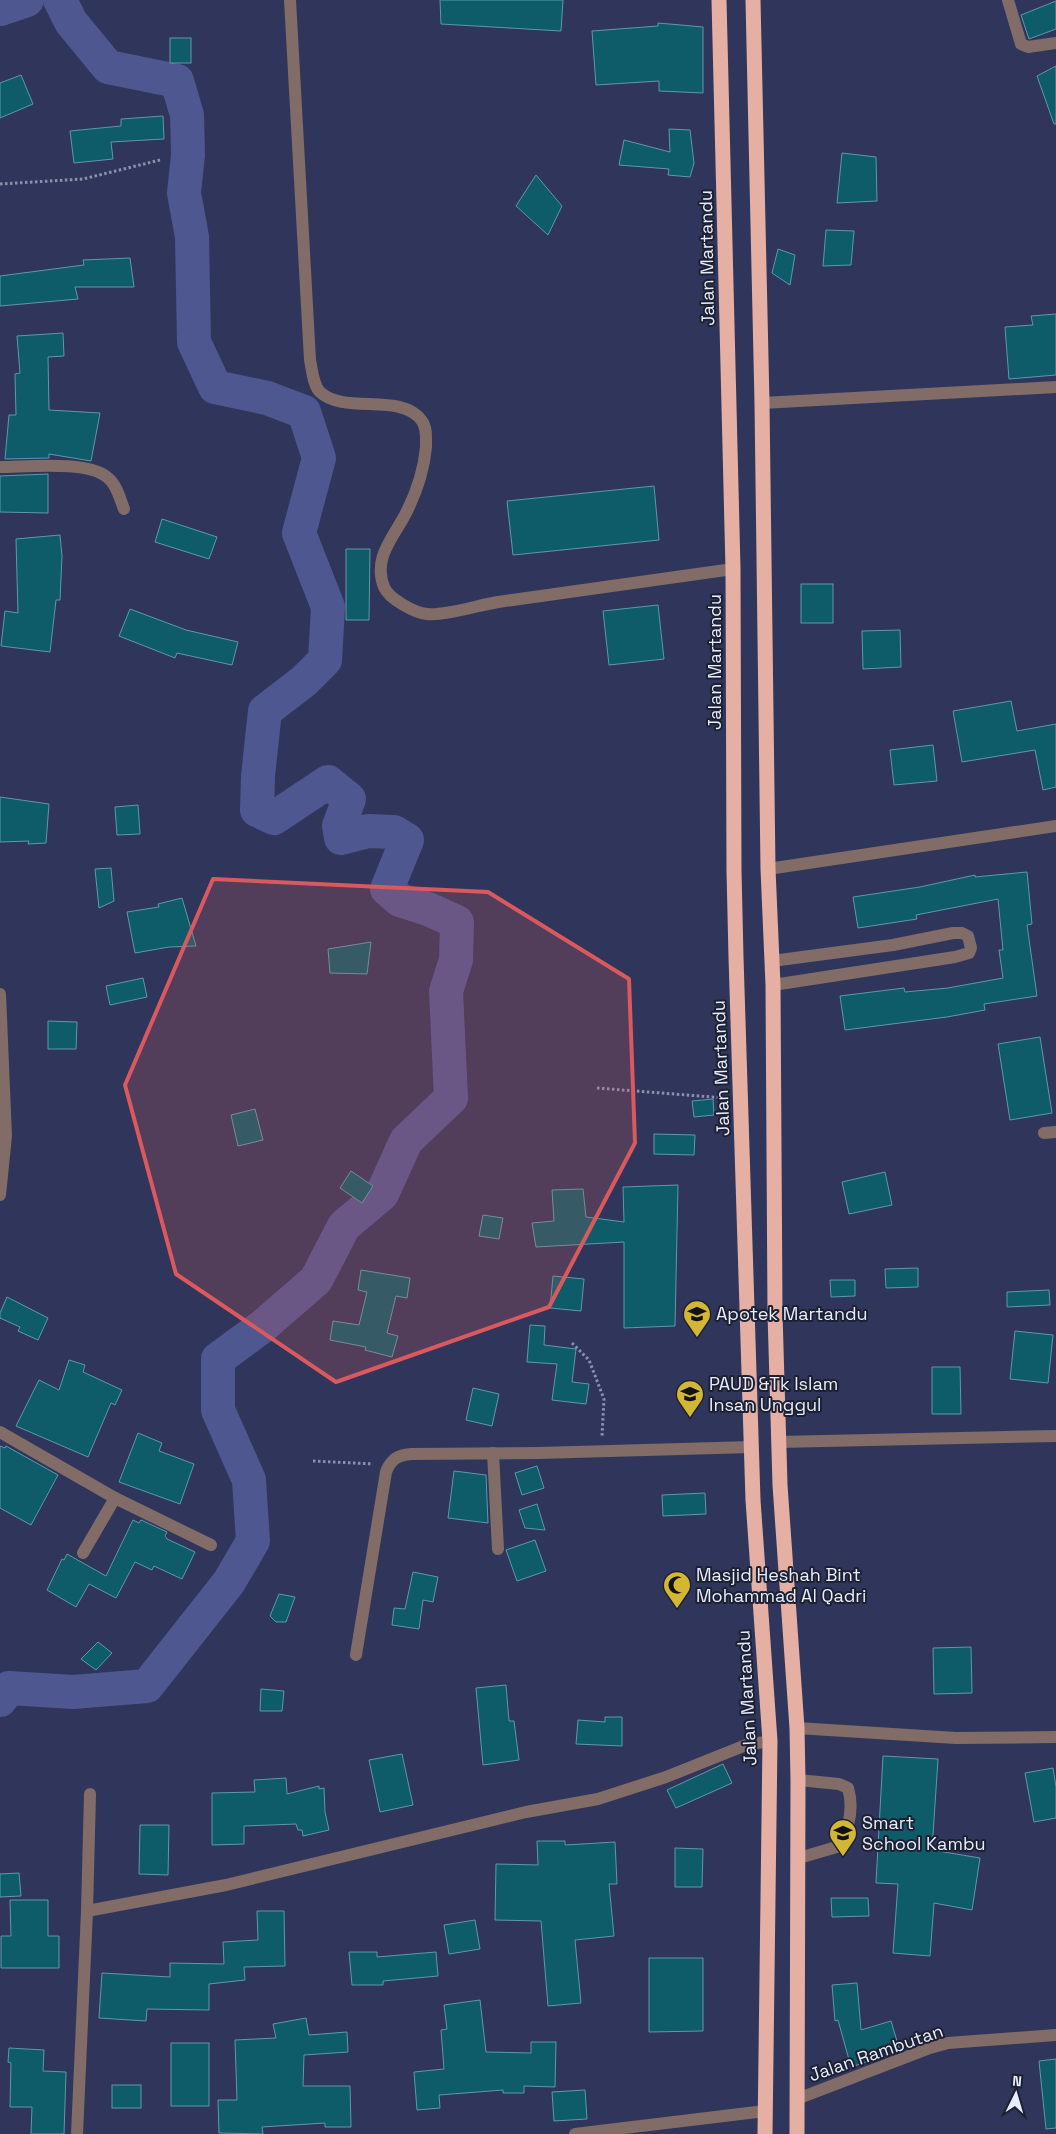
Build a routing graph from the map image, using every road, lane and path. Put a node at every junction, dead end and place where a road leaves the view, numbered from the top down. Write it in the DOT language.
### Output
graph roads {
  1 [pos="290,0"];
  2 [pos="719,0"];
  3 [pos="753,0"];
  4 [pos="1008,0"];
  5 [pos="1056,43"];
  6 [pos="160,160"];
  7 [pos="0,184"];
  8 [pos="1056,387"];
  9 [pos="762,403"];
  10 [pos="0,466"];
  11 [pos="124,509"];
  12 [pos="733,569"];
  13 [pos="1056,826"];
  14 [pos="768,869"];
  15 [pos="772,961"];
  16 [pos="773,986"];
  17 [pos="0,994"];
  18 [pos="597,1088"];
  19 [pos="740,1100"];
  20 [pos="0,1195"];
  21 [pos="775,1313"];
  22 [pos="748,1314"];
  23 [pos="572,1342"];
  24 [pos="0,1432"];
  25 [pos="1056,1436"];
  26 [pos="778,1442"];
  27 [pos="752,1447"];
  28 [pos="601,1451"];
  29 [pos="494,1453"];
  30 [pos="313,1462"];
  31 [pos="389,1465"];
  32 [pos="115,1498"];
  33 [pos="212,1544"];
  34 [pos="498,1549"];
  35 [pos="83,1553"];
  36 [pos="356,1655"];
  37 [pos="797,1728"];
  38 [pos="1056,1737"];
  39 [pos="770,1741"];
  40 [pos="798,1780"];
  41 [pos="90,1794"];
  42 [pos="799,1858"];
  43 [pos="87,1911"];
  44 [pos="1056,2035"];
  45 [pos="797,2099"];
  46 [pos="765,2111"];
  47 [pos="77,2134"];
  48 [pos="575,2134"];
  49 [pos="765,2134"];
  50 [pos="797,2134"];
  1 -- 12 [label="street"];
  2 -- 12 [label="highway, Jalan Martandu"];
  3 -- 9 [label="highway"];
  4 -- 5 [label="street"];
  6 -- 7 [label="path"];
  8 -- 9 [label="street"];
  9 -- 14 [label="highway"];
  10 -- 11 [label="street"];
  12 -- 19 [label="highway, Jalan Martandu"];
  13 -- 14 [label="street"];
  14 -- 15 [label="highway"];
  15 -- 16 [label="highway"];
  15 -- 16 [label="street"];
  16 -- 21 [label="highway"];
  17 -- 20 [label="street"];
  18 -- 19 [label="path"];
  19 -- 22 [label="highway, Jalan Martandu"];
  21 -- 22 [label="highway"];
  21 -- 26 [label="highway"];
  22 -- 27 [label="highway, Jalan Martandu"];
  23 -- 28 [label="path"];
  24 -- 32 [label="street"];
  25 -- 26 [label="street"];
  26 -- 37 [label="highway"];
  27 -- 28 [label="street"];
  27 -- 39 [label="highway, Jalan Martandu"];
  28 -- 29 [label="street"];
  29 -- 31 [label="street"];
  29 -- 34 [label="street"];
  30 -- 31 [label="path"];
  31 -- 36 [label="street"];
  32 -- 33 [label="street"];
  32 -- 35 [label="street"];
  37 -- 38 [label="street"];
  37 -- 40 [label="highway"];
  39 -- 43 [label="street"];
  39 -- 46 [label="highway, Jalan Martandu"];
  40 -- 42 [label="highway"];
  40 -- 42 [label="street"];
  41 -- 43 [label="street"];
  42 -- 45 [label="highway"];
  43 -- 47 [label="street"];
  44 -- 45 [label="street, Jalan Rambutan"];
  45 -- 50 [label="highway"];
  46 -- 48 [label="street"];
  46 -- 49 [label="highway, Jalan Martandu"];
}
